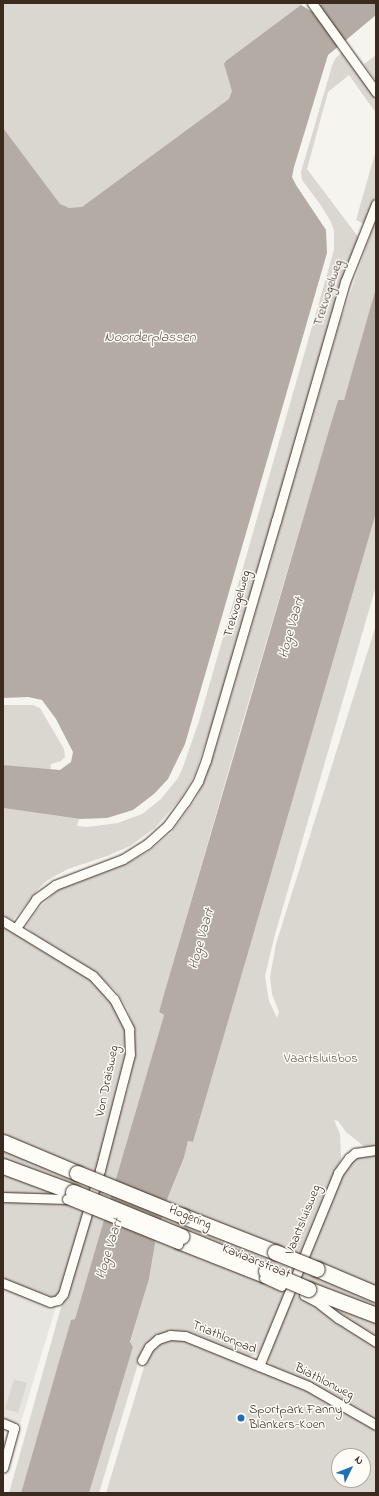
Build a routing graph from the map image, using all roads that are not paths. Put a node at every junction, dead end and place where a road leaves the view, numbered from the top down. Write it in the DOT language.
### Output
graph roads {
  1 [pos="312,3"];
  2 [pos="376,92"];
  3 [pos="376,204"];
  4 [pos="3,921"];
  5 [pos="16,928"];
  6 [pos="3,1142"];
  7 [pos="376,1150"];
  8 [pos="3,1166"];
  9 [pos="70,1196"];
  10 [pos="3,1197"];
  11 [pos="3,1283"];
  12 [pos="306,1292"];
  13 [pos="376,1294"];
  14 [pos="376,1316"];
  15 [pos="376,1342"];
  16 [pos="142,1360"];
  17 [pos="259,1366"];
  18 [pos="3,1423"];
  19 [pos="376,1425"];
  20 [pos="3,1468"];
  1 -- 2 [label="street"];
  3 -- 5 [label="street, Trekvogelweg"];
  4 -- 5 [label="street, Von Draisweg"];
  5 -- 11 [label="street, Von Draisweg"];
  6 -- 13 [label="highway, Hogering, bridge"];
  7 -- 17 [label="street, Vaartsluisweg"];
  8 -- 9 [label="highway, Hogering"];
  9 -- 10 [label="street"];
  9 -- 12 [label="highway, Hogering, bridge"];
  12 -- 14 [label="highway, Hogering"];
  12 -- 15 [label="street"];
  16 -- 17 [label="street, Triathlonpad"];
  17 -- 19 [label="street, Biathlonweg"];
  18 -- 20 [label="street"];
}
